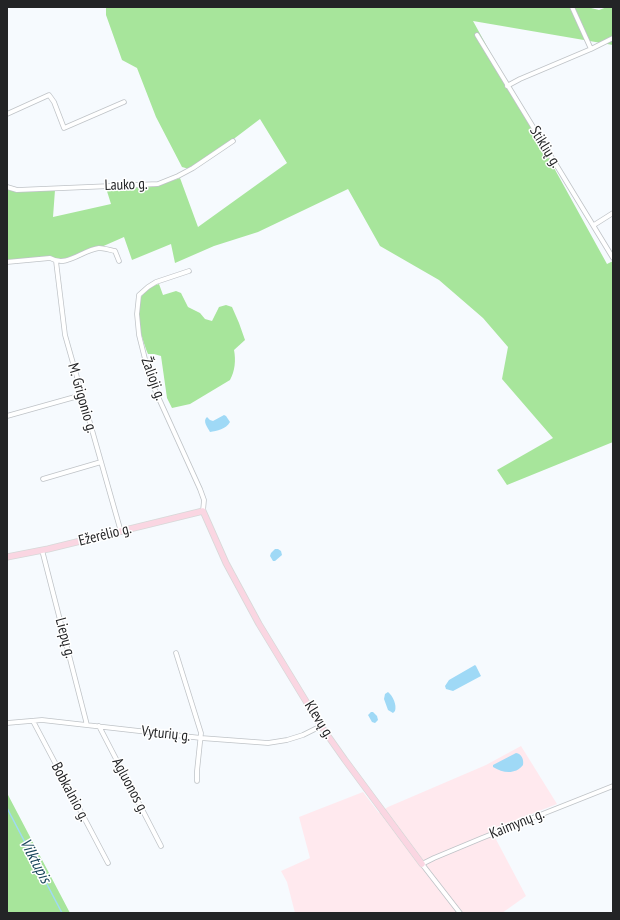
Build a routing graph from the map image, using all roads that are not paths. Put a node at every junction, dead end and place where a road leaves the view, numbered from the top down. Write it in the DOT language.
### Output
graph roads {
  1 [pos="572,7"];
  2 [pos="477,35"];
  3 [pos="613,38"];
  4 [pos="591,49"];
  5 [pos="507,86"];
  6 [pos="124,102"];
  7 [pos="7,114"];
  8 [pos="233,141"];
  9 [pos="7,187"];
  10 [pos="613,213"];
  11 [pos="594,225"];
  12 [pos="613,258"];
  13 [pos="56,261"];
  14 [pos="119,261"];
  15 [pos="7,262"];
  16 [pos="189,271"];
  17 [pos="82,395"];
  18 [pos="7,416"];
  19 [pos="101,462"];
  20 [pos="43,479"];
  21 [pos="203,511"];
  22 [pos="121,532"];
  23 [pos="42,550"];
  24 [pos="7,557"];
  25 [pos="176,653"];
  26 [pos="33,721"];
  27 [pos="7,724"];
  28 [pos="87,725"];
  29 [pos="99,726"];
  30 [pos="322,726"];
  31 [pos="201,738"];
  32 [pos="197,781"];
  33 [pos="613,786"];
  34 [pos="161,846"];
  35 [pos="108,863"];
  36 [pos="422,864"];
  37 [pos="460,913"];
  1 -- 4 [label="street"];
  2 -- 5 [label="street, Stiklių g."];
  3 -- 4 [label="street"];
  4 -- 5 [label="street"];
  5 -- 11 [label="street, Stiklių g."];
  6 -- 7 [label="street"];
  8 -- 9 [label="street, Lauko g."];
  10 -- 11 [label="street"];
  11 -- 12 [label="street, Stiklių g."];
  13 -- 14 [label="street"];
  13 -- 15 [label="street"];
  13 -- 17 [label="street, M. Grigonio g."];
  16 -- 21 [label="street, Žalioji g."];
  17 -- 18 [label="street"];
  17 -- 19 [label="street, M. Grigonio g."];
  19 -- 20 [label="street"];
  19 -- 22 [label="street, M. Grigonio g."];
  21 -- 22 [label="main road, Ežerėlio g."];
  21 -- 30 [label="main road, Klevų g."];
  22 -- 23 [label="main road, Ežerėlio g."];
  23 -- 24 [label="main road, Ežerėlio g."];
  23 -- 28 [label="street, Liepų g."];
  25 -- 31 [label="street"];
  26 -- 27 [label="street, Vyturių g."];
  26 -- 28 [label="street, Vyturių g."];
  26 -- 35 [label="street, Bobkalnio g."];
  28 -- 29 [label="street, Vyturių g."];
  29 -- 31 [label="street, Vyturių g."];
  29 -- 34 [label="street, Agluonos g."];
  30 -- 31 [label="street, Vyturių g."];
  30 -- 36 [label="main road, Klevų g."];
  31 -- 32 [label="street"];
  33 -- 36 [label="street, Kaimynų g."];
  36 -- 37 [label="street, Klevų g."];
}
